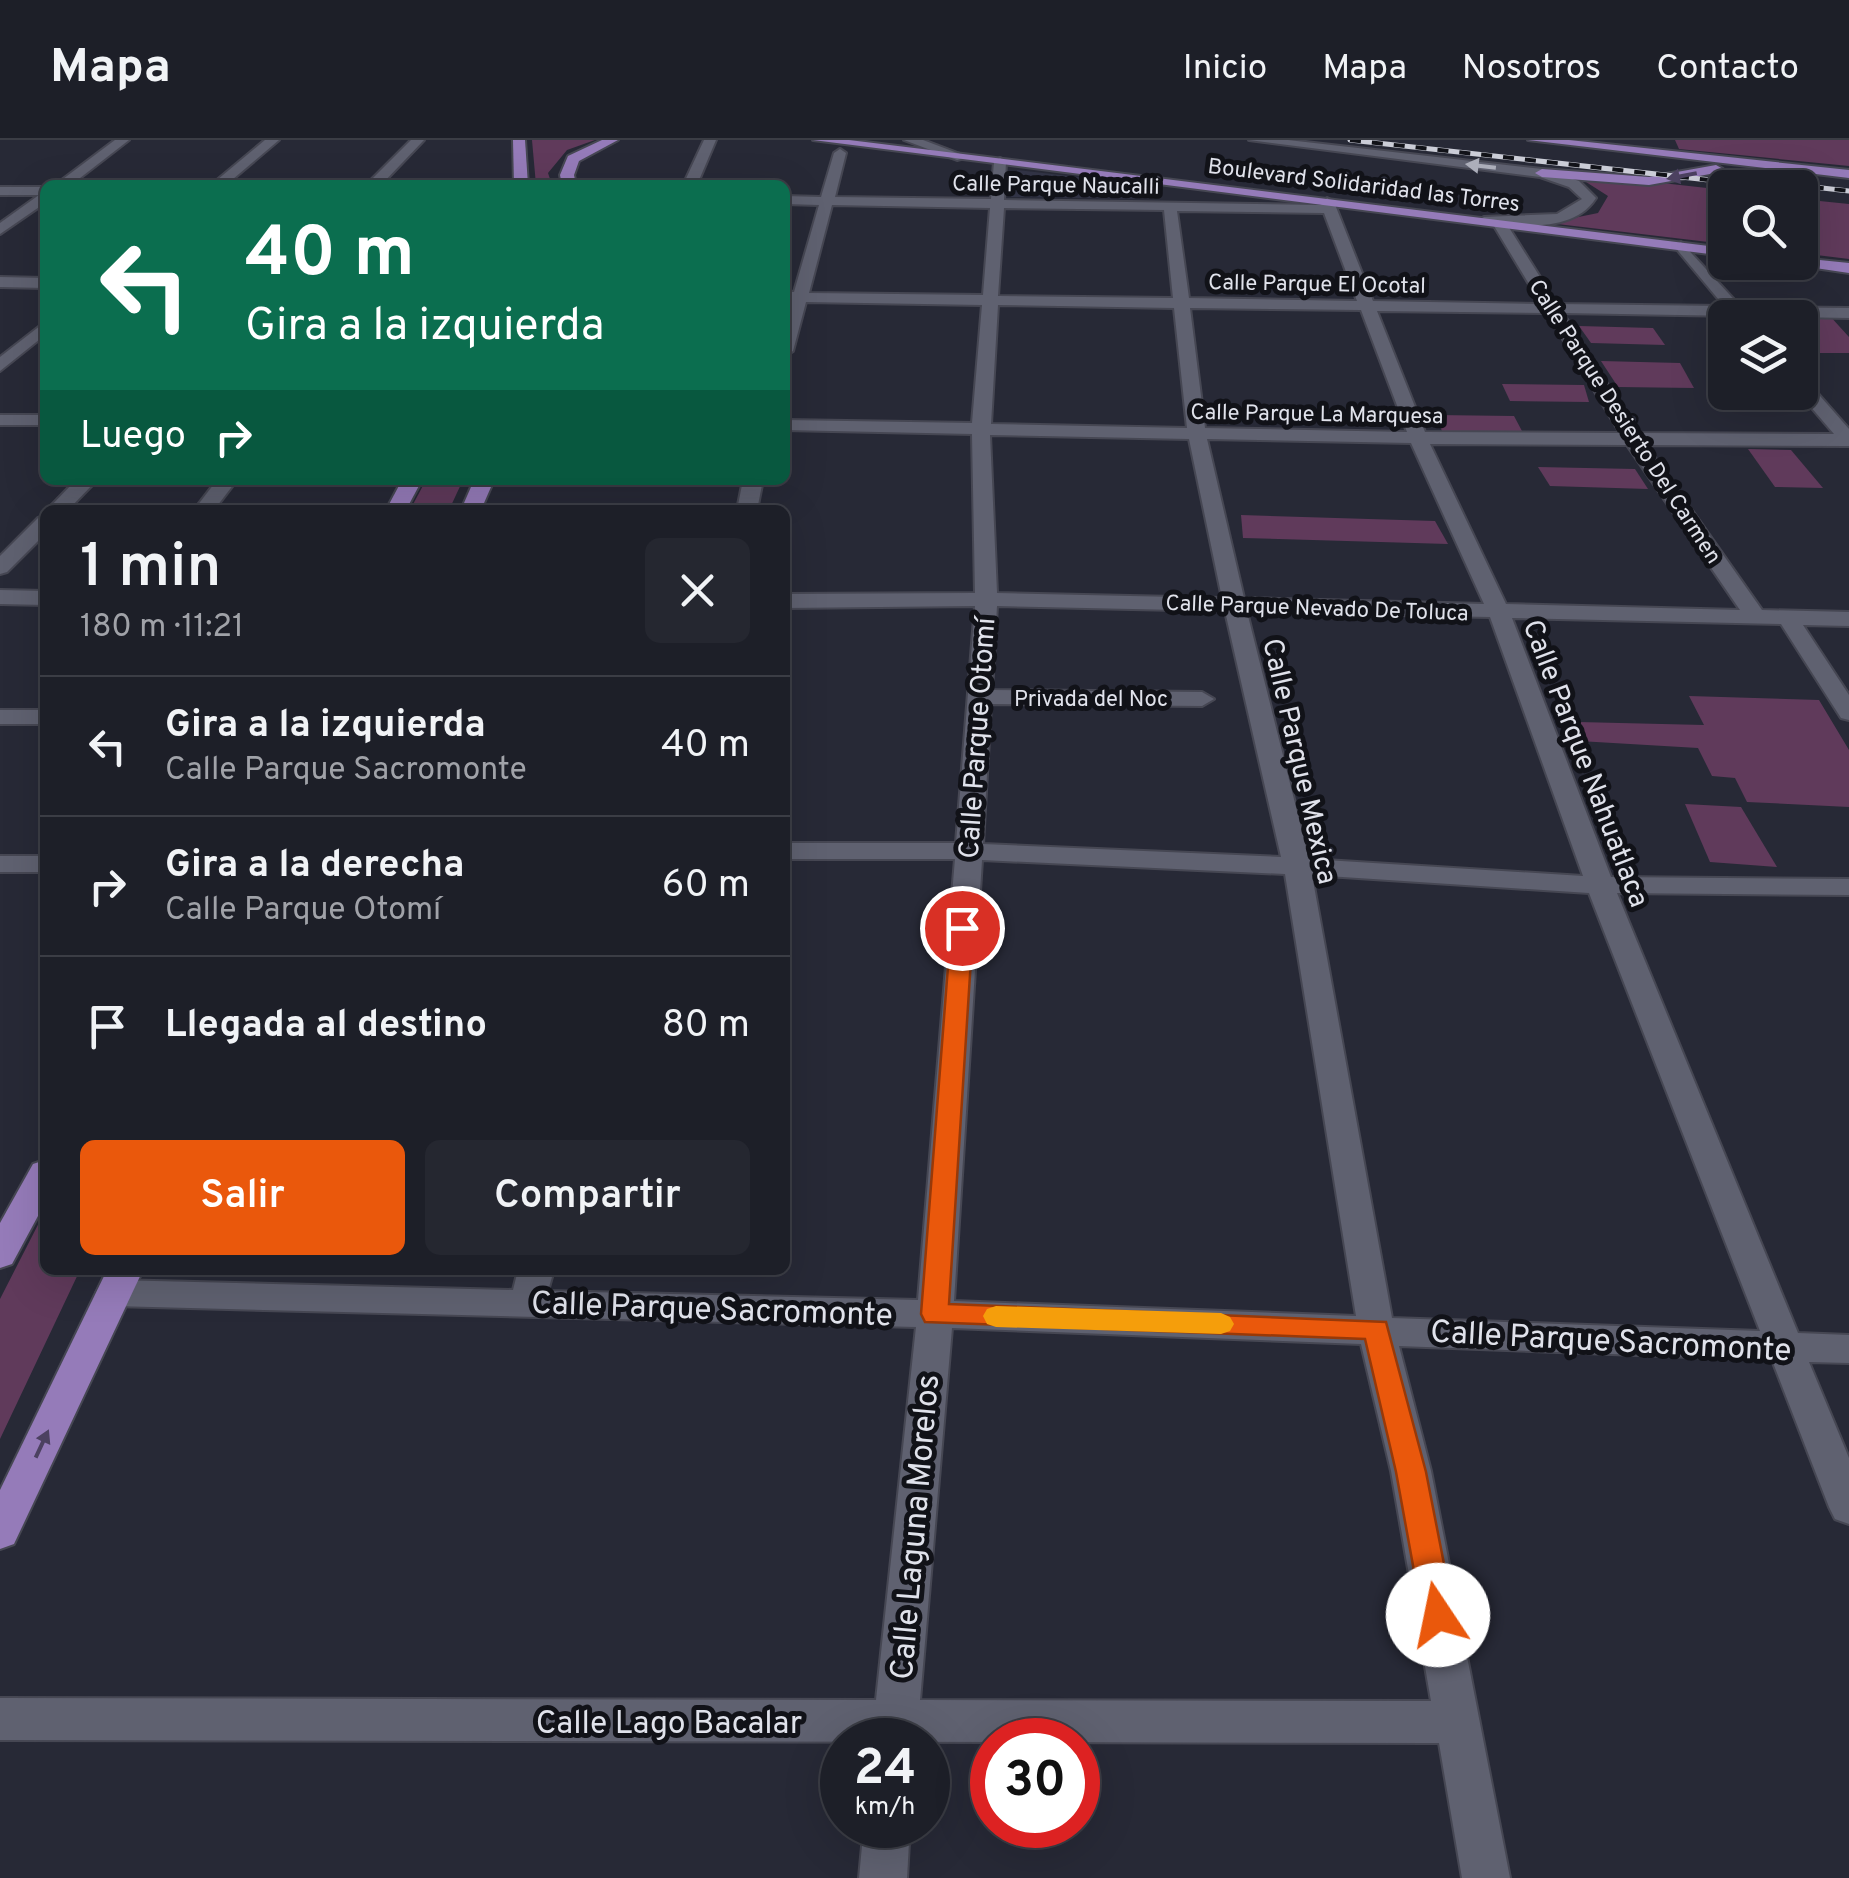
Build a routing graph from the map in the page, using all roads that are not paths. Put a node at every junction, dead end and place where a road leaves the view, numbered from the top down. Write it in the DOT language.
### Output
graph roads {
  1 [pos="123,140"];
  2 [pos="273,140"];
  3 [pos="418,140"];
  4 [pos="519,140"];
  5 [pos="612,140"];
  6 [pos="710,140"];
  7 [pos="819,140"];
  8 [pos="910,140"];
  9 [pos="1254,140"];
  10 [pos="1534,140"];
  11 [pos="840,153"];
  12 [pos="962,158"];
  13 [pos="1000,162"];
  14 [pos="1716,170"];
  15 [pos="1814,170"];
  16 [pos="1818,170"];
  17 [pos="1708,171"];
  18 [pos="1542,173"];
  19 [pos="1849,174"];
  20 [pos="69,180"];
  21 [pos="224,180"];
  22 [pos="379,180"];
  23 [pos="521,180"];
  24 [pos="568,180"];
  25 [pos="692,180"];
  26 [pos="0,190"];
  27 [pos="40,194"];
  28 [pos="40,198"];
  29 [pos="790,200"];
  30 [pos="827,201"];
  31 [pos="998,203"];
  32 [pos="1327,205"];
  33 [pos="1170,206"];
  34 [pos="1476,221"];
  35 [pos="1500,224"];
  36 [pos="0,230"];
  37 [pos="1681,246"];
  38 [pos="1708,250"];
  39 [pos="1818,264"];
  40 [pos="1849,268"];
  41 [pos="0,282"];
  42 [pos="40,283"];
  43 [pos="792,297"];
  44 [pos="992,300"];
  45 [pos="1726,300"];
  46 [pos="1183,304"];
  47 [pos="1370,307"];
  48 [pos="1552,310"];
  49 [pos="1849,313"];
  50 [pos="1708,314"];
  51 [pos="1818,314"];
  52 [pos="40,331"];
  53 [pos="0,366"];
  54 [pos="1818,405"];
  55 [pos="0,420"];
  56 [pos="40,420"];
  57 [pos="790,425"];
  58 [pos="981,430"];
  59 [pos="1197,434"];
  60 [pos="1418,438"];
  61 [pos="1633,440"];
  62 [pos="1849,440"];
  63 [pos="82,485"];
  64 [pos="224,485"];
  65 [pos="62,505"];
  66 [pos="208,505"];
  67 [pos="40,527"];
  68 [pos="0,568"];
  69 [pos="0,597"];
  70 [pos="40,598"];
  71 [pos="986,599"];
  72 [pos="790,600"];
  73 [pos="1235,604"];
  74 [pos="1499,612"];
  75 [pos="1756,617"];
  76 [pos="1788,618"];
  77 [pos="1849,620"];
  78 [pos="980,698"];
  79 [pos="1202,699"];
  80 [pos="1849,713"];
  81 [pos="0,717"];
  82 [pos="40,717"];
  83 [pos="790,851"];
  84 [pos="967,852"];
  85 [pos="0,864"];
  86 [pos="40,864"];
  87 [pos="1297,866"];
  88 [pos="1600,886"];
  89 [pos="1849,887"];
  90 [pos="40,1181"];
  91 [pos="0,1254"];
  92 [pos="120,1282"];
  93 [pos="532,1286"];
  94 [pos="934,1314"];
  95 [pos="1376,1329"];
  96 [pos="1786,1348"];
  97 [pos="1849,1349"];
  98 [pos="1849,1507"];
  99 [pos="0,1532"];
  100 [pos="895,1718"];
  101 [pos="0,1719"];
  102 [pos="1459,1722"];
  103 [pos="820,1731"];
  104 [pos="950,1731"];
  105 [pos="885,1848"];
  106 [pos="883,1878"];
  107 [pos="1486,1878"];
  1 -- 20 [label="street"];
  2 -- 21 [label="street"];
  3 -- 22 [label="street"];
  4 -- 23 [label="main road"];
  5 -- 24 [label="main road"];
  6 -- 25 [label="street"];
  7 -- 12 [label="main road, Boulevard Solidaridad las Torres"];
  8 -- 12 [label="street"];
  18 -- 9 [label="street, one-way"];
  10 -- 15 [label="main road"];
  11 -- 30 [label="street"];
  12 -- 13 [label="main road, Boulevard Solidaridad las Torres"];
  13 -- 31 [label="street, Calle Parque Otomí"];
  13 -- 32 [label="main road, Boulevard Solidaridad las Torres"];
  15 -- 14 [label="main road, one-way"];
  16 -- 19 [label="main road"];
  17 -- 18 [label="main road, one-way"];
  18 -- 34 [label="street"];
  26 -- 27 [label="street"];
  28 -- 36 [label="street"];
  29 -- 30 [label="street, Calle Parque Naucalli"];
  30 -- 31 [label="street, Calle Parque Naucalli"];
  30 -- 43 [label="street"];
  31 -- 33 [label="street, Calle Parque Naucalli"];
  31 -- 44 [label="street, Calle Parque Otomí"];
  32 -- 33 [label="street, Calle Parque Naucalli"];
  32 -- 34 [label="main road, Boulevard Solidaridad las Torres"];
  32 -- 47 [label="street, Calle Parque Nahuatlaca"];
  33 -- 46 [label="street, Calle Parque Mexica"];
  34 -- 35 [label="main road, Boulevard Solidaridad las Torres"];
  35 -- 37 [label="main road, Boulevard Solidaridad las Torres"];
  35 -- 48 [label="street, Calle Parque Desierto Del Carmen"];
  37 -- 38 [label="main road, Boulevard Solidaridad las Torres"];
  37 -- 45 [label="street"];
  39 -- 40 [label="main road"];
  41 -- 42 [label="street"];
  43 -- 44 [label="street, Calle Parque El Ocotal"];
  44 -- 46 [label="street, Calle Parque El Ocotal"];
  44 -- 58 [label="street, Calle Parque Otomí"];
  46 -- 47 [label="street, Calle Parque El Ocotal"];
  46 -- 59 [label="street, Calle Parque Mexica"];
  47 -- 48 [label="street, Calle Parque El Ocotal"];
  47 -- 60 [label="street, Calle Parque Nahuatlaca"];
  48 -- 50 [label="street, Calle Parque El Ocotal"];
  48 -- 61 [label="street, Calle Parque Desierto Del Carmen"];
  49 -- 51 [label="street, Calle Parque El Ocotal"];
  52 -- 53 [label="street"];
  54 -- 62 [label="street"];
  55 -- 56 [label="street"];
  57 -- 58 [label="street, Calle Parque La Marquesa"];
  58 -- 59 [label="street, Calle Parque La Marquesa"];
  58 -- 71 [label="street, Calle Parque Otomí"];
  59 -- 60 [label="street, Calle Parque La Marquesa"];
  59 -- 73 [label="street, Calle Parque Mexica"];
  60 -- 61 [label="street, Calle Parque La Marquesa"];
  60 -- 74 [label="street, Calle Parque Nahuatlaca"];
  61 -- 62 [label="street, Calle Parque La Marquesa"];
  61 -- 75 [label="street, Calle Parque Desierto Del Carmen"];
  63 -- 65 [label="street"];
  64 -- 66 [label="street"];
  67 -- 68 [label="street"];
  69 -- 70 [label="street"];
  71 -- 72 [label="street, Calle Parque Nevado De Toluca"];
  71 -- 73 [label="street, Calle Parque Nevado De Toluca"];
  71 -- 78 [label="street, Calle Parque Otomí"];
  73 -- 74 [label="street, Calle Parque Nevado De Toluca"];
  73 -- 87 [label="street, Calle Parque Mexica"];
  74 -- 75 [label="street, Calle Parque Nevado De Toluca"];
  74 -- 88 [label="street, Calle Parque Nahuatlaca"];
  75 -- 76 [label="street, Calle Parque Nevado De Toluca"];
  76 -- 77 [label="street, Calle Parque Nevado De Toluca"];
  76 -- 80 [label="street"];
  78 -- 79 [label="street, Privada del Noc"];
  78 -- 84 [label="street, Calle Parque Otomí"];
  81 -- 82 [label="street"];
  83 -- 84 [label="street"];
  84 -- 87 [label="street"];
  84 -- 94 [label="street, Calle Parque Otomí"];
  85 -- 86 [label="street"];
  87 -- 88 [label="street"];
  87 -- 95 [label="street, Calle Parque Mexica"];
  88 -- 89 [label="street"];
  88 -- 96 [label="street, Calle Parque Nahuatlaca"];
  90 -- 91 [label="main road"];
  92 -- 93 [label="street, Calle Parque Sacromonte"];
  99 -- 92 [label="main road, one-way"];
  93 -- 94 [label="street, Calle Parque Sacromonte"];
  94 -- 95 [label="street, Calle Parque Sacromonte"];
  94 -- 100 [label="street, Calle Laguna Morelos"];
  95 -- 96 [label="street, Calle Parque Sacromonte"];
  95 -- 102 [label="street, Calle Parque Mexica"];
  96 -- 97 [label="street, Calle Parque Sacromonte"];
  96 -- 98 [label="street, Calle Parque Nahuatlaca"];
  101 -- 103 [label="street, Calle Lago Bacalar"];
  102 -- 104 [label="street, Calle Lago Bacalar"];
  102 -- 107 [label="street, Calle Parque Mexica"];
  105 -- 106 [label="street"];
}
